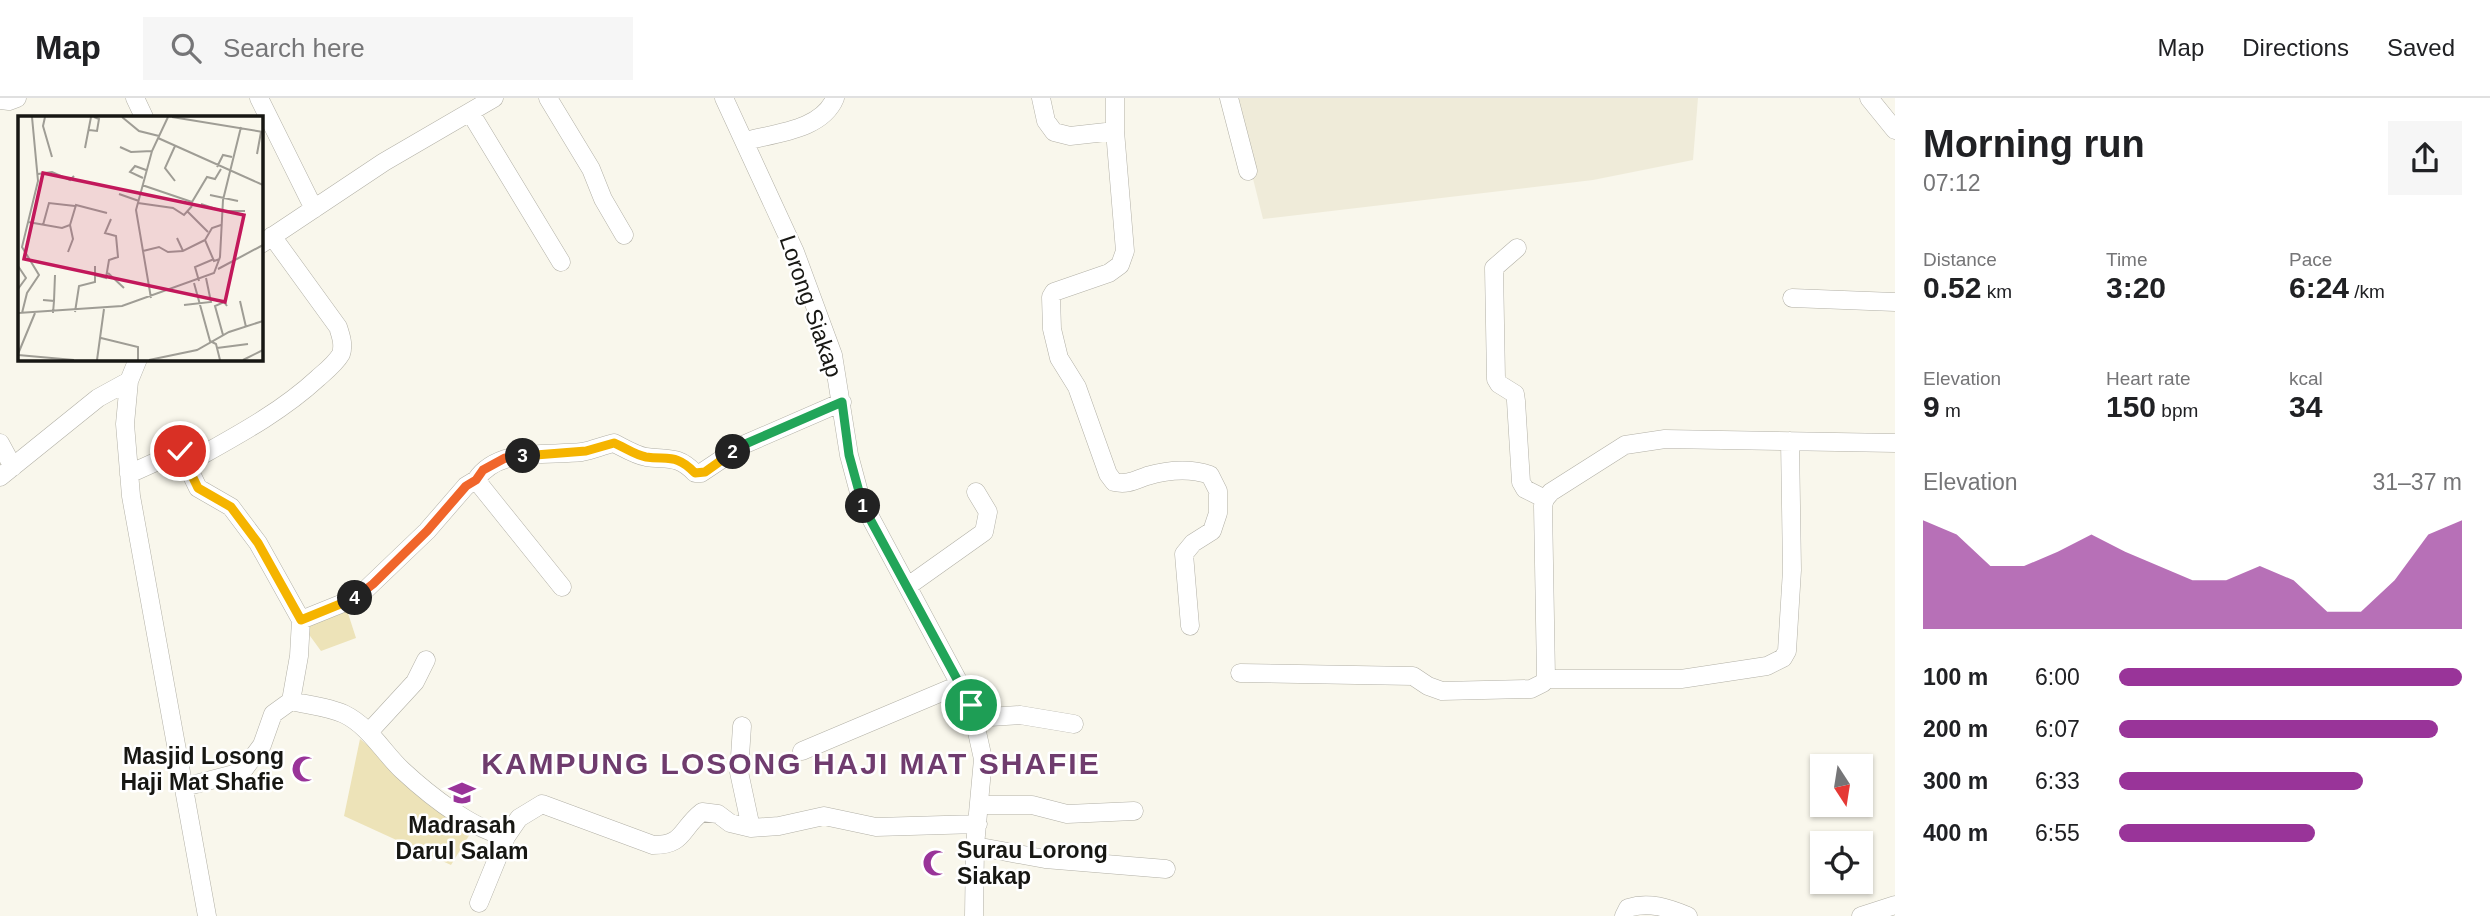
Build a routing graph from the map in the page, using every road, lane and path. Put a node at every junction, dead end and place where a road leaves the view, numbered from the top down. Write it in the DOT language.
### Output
graph roads {
  1 [pos="17,98"];
  2 [pos="135,98"];
  3 [pos="259,98"];
  4 [pos="494,98"];
  5 [pos="548,98"];
  6 [pos="724,98"];
  7 [pos="835,98"];
  8 [pos="1041,98"];
  9 [pos="1115,98"];
  10 [pos="1229,98"];
  11 [pos="1869,98"];
  12 [pos="0,100"];
  13 [pos="470,112"];
  14 [pos="144,116"];
  15 [pos="1895,130"];
  16 [pos="1115,131"];
  17 [pos="746,141"];
  18 [pos="1248,171"];
  19 [pos="314,209"];
  20 [pos="624,235"];
  21 [pos="266,240"];
  22 [pos="1517,248"];
  23 [pos="561,262"];
  24 [pos="1792,298"];
  25 [pos="1895,302"];
  26 [pos="138,360"];
  27 [pos="129,381"];
  28 [pos="842,402"];
  29 [pos="1790,441"];
  30 [pos="0,443"];
  31 [pos="1895,443"];
  32 [pos="186,464"];
  33 [pos="6,472"];
  34 [pos="129,474"];
  35 [pos="476,480"];
  36 [pos="976,492"];
  37 [pos="1545,499"];
  38 [pos="908,586"];
  39 [pos="562,587"];
  40 [pos="301,620"];
  41 [pos="1190,626"];
  42 [pos="425,660"];
  43 [pos="1240,673"];
  44 [pos="1545,679"];
  45 [pos="961,684"];
  46 [pos="291,701"];
  47 [pos="974,718"];
  48 [pos="1074,724"];
  49 [pos="742,726"];
  50 [pos="369,732"];
  51 [pos="802,751"];
  52 [pos="184,787"];
  53 [pos="979,805"];
  54 [pos="1133,811"];
  55 [pos="978,824"];
  56 [pos="751,828"];
  57 [pos="506,837"];
  58 [pos="975,846"];
  59 [pos="1166,869"];
  60 [pos="479,903"];
  61 [pos="1895,905"];
  62 [pos="207,916"];
  63 [pos="974,916"];
  64 [pos="1624,916"];
  65 [pos="1688,916"];
  66 [pos="1861,916"];
  1 -- 12 [label="street"];
  2 -- 14 [label="street"];
  3 -- 19 [label="street"];
  4 -- 13 [label="street"];
  5 -- 20 [label="street"];
  6 -- 17 [label="street, Lorong Siakap"];
  7 -- 17 [label="street"];
  8 -- 16 [label="street"];
  9 -- 16 [label="street"];
  10 -- 18 [label="street"];
  11 -- 15 [label="street"];
  13 -- 19 [label="street"];
  13 -- 23 [label="street"];
  16 -- 41 [label="street"];
  17 -- 28 [label="street, Lorong Siakap"];
  19 -- 21 [label="street"];
  21 -- 32 [label="street"];
  22 -- 37 [label="street"];
  24 -- 25 [label="street"];
  26 -- 27 [label="street"];
  27 -- 33 [label="street"];
  27 -- 34 [label="street"];
  28 -- 35 [label="street"];
  28 -- 38 [label="street, Lorong Siakap"];
  29 -- 31 [label="street"];
  29 -- 37 [label="street"];
  29 -- 44 [label="street"];
  30 -- 33 [label="street"];
  32 -- 34 [label="street"];
  32 -- 40 [label="street"];
  34 -- 52 [label="street"];
  35 -- 39 [label="street"];
  35 -- 40 [label="street"];
  36 -- 38 [label="street"];
  37 -- 44 [label="street"];
  38 -- 45 [label="street, Lorong Siakap"];
  40 -- 46 [label="street"];
  42 -- 50 [label="street"];
  43 -- 44 [label="street"];
  45 -- 47 [label="street, Lorong Siakap"];
  45 -- 51 [label="street"];
  46 -- 50 [label="street"];
  46 -- 52 [label="street"];
  47 -- 48 [label="street"];
  47 -- 53 [label="street, Lorong Siakap"];
  49 -- 56 [label="street"];
  50 -- 57 [label="street"];
  52 -- 62 [label="street"];
  53 -- 54 [label="street"];
  53 -- 55 [label="street, Lorong Siakap"];
  55 -- 56 [label="street"];
  55 -- 58 [label="street, Lorong Siakap"];
  56 -- 57 [label="street"];
  57 -- 60 [label="street"];
  58 -- 59 [label="street"];
  58 -- 63 [label="street, Lorong Siakap"];
  61 -- 66 [label="street"];
  64 -- 65 [label="street"];
}
